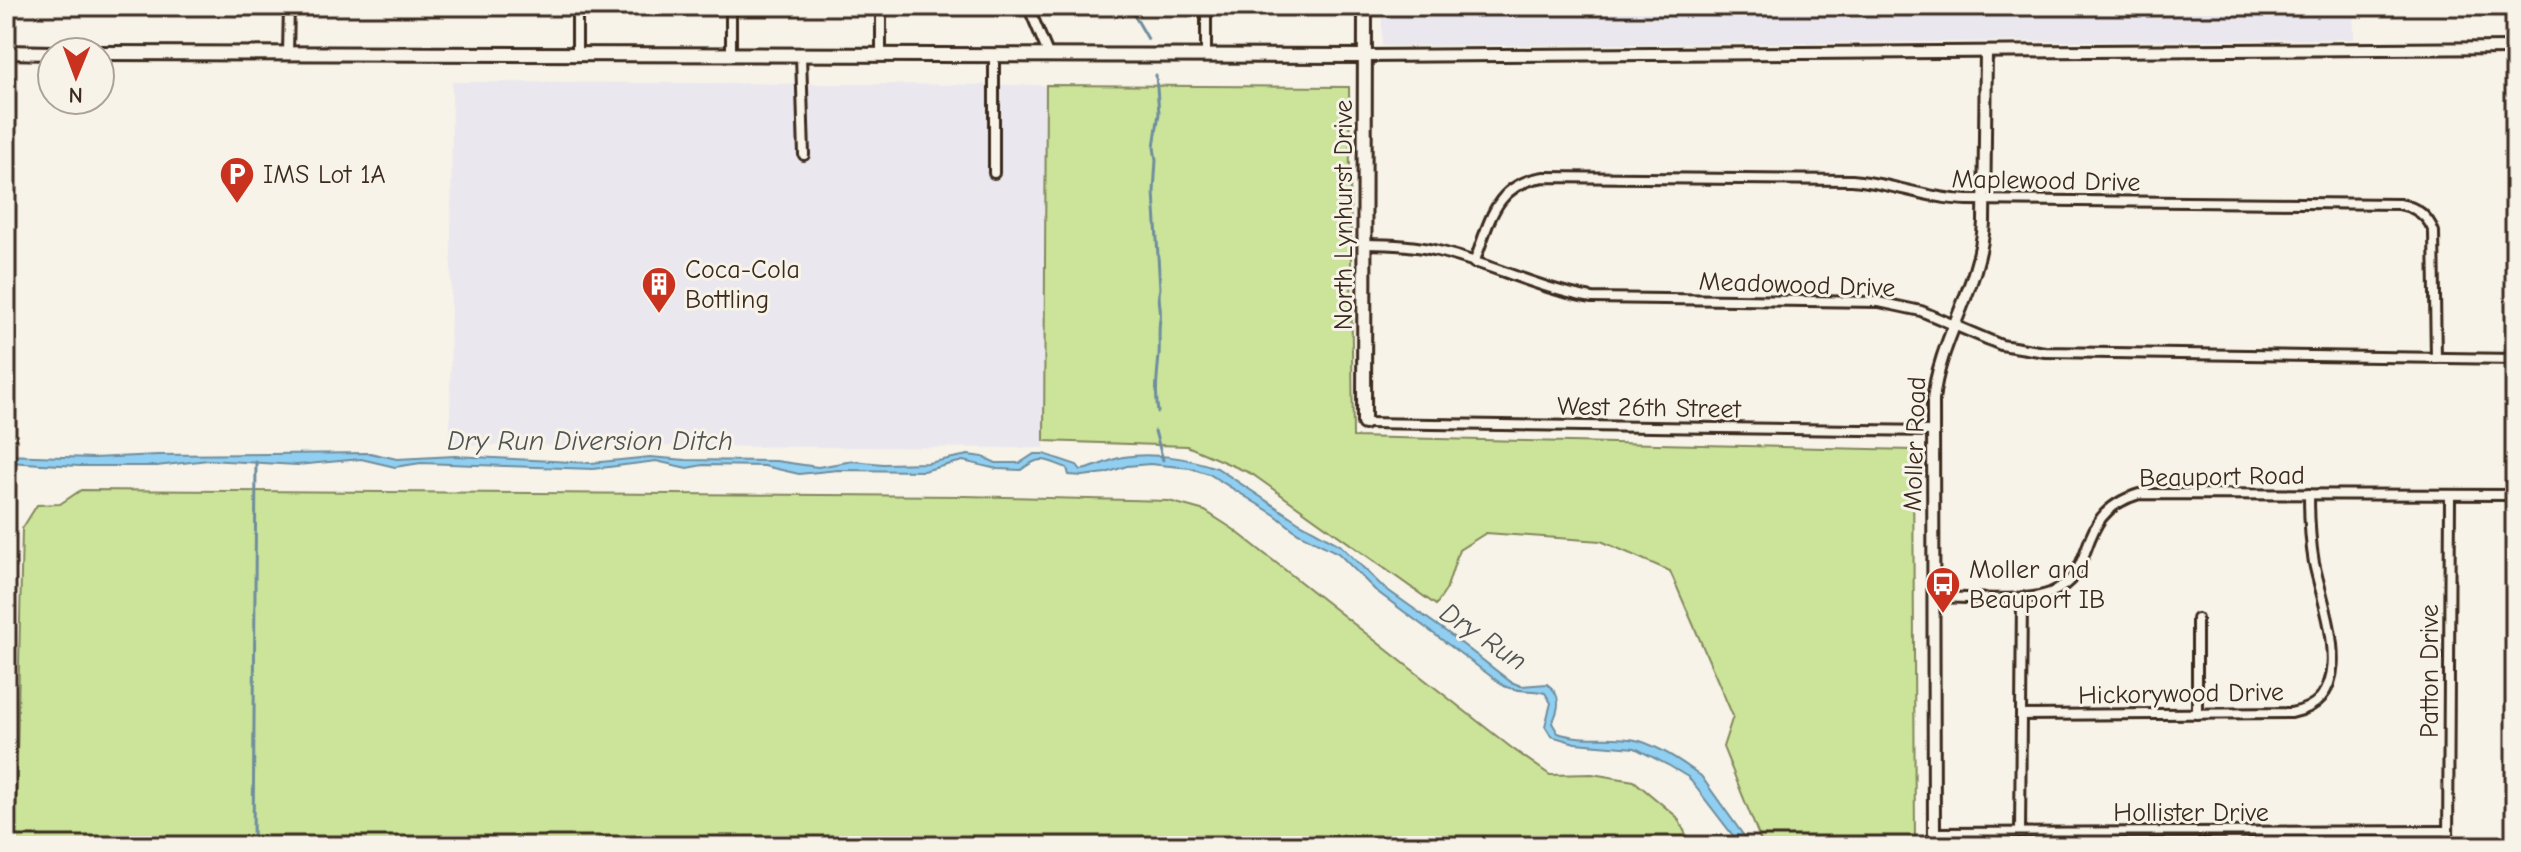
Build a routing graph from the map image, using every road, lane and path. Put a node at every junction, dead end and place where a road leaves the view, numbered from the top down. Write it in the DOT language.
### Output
graph roads {
  1 [pos="289,6"];
  2 [pos="577,6"];
  3 [pos="731,6"];
  4 [pos="881,6"];
  5 [pos="1028,6"];
  6 [pos="1206,6"];
  7 [pos="1365,6"];
  8 [pos="2515,48"];
  9 [pos="6,52"];
  10 [pos="1986,52"];
  11 [pos="36,53"];
  12 [pos="116,53"];
  13 [pos="288,54"];
  14 [pos="577,54"];
  15 [pos="731,55"];
  16 [pos="801,55"];
  17 [pos="881,55"];
  18 [pos="994,56"];
  19 [pos="1049,56"];
  20 [pos="1206,56"];
  21 [pos="1365,56"];
  22 [pos="804,155"];
  23 [pos="994,173"];
  24 [pos="1985,201"];
  25 [pos="1365,244"];
  26 [pos="1474,263"];
  27 [pos="1954,325"];
  28 [pos="2436,358"];
  29 [pos="2515,359"];
  30 [pos="1364,423"];
  31 [pos="1933,431"];
  32 [pos="2309,494"];
  33 [pos="2515,495"];
  34 [pos="2450,497"];
  35 [pos="1934,597"];
  36 [pos="2022,597"];
  37 [pos="2197,619"];
  38 [pos="2197,714"];
  39 [pos="2021,715"];
  40 [pos="2448,831"];
  41 [pos="1934,833"];
  42 [pos="2020,833"];
  43 [pos="1934,846"];
  44 [pos="2448,846"];
  1 -- 13 [label="street"];
  2 -- 14 [label="street"];
  3 -- 15 [label="street"];
  4 -- 17 [label="street"];
  5 -- 19 [label="street"];
  6 -- 20 [label="street"];
  7 -- 21 [label="main road, North Lynhurst Drive"];
  8 -- 10 [label="street"];
  9 -- 11 [label="main road"];
  10 -- 21 [label="street"];
  10 -- 24 [label="street, Moller Road"];
  12 -- 13 [label="main road"];
  13 -- 14 [label="main road"];
  14 -- 15 [label="main road"];
  15 -- 16 [label="main road"];
  16 -- 17 [label="main road"];
  16 -- 22 [label="street"];
  17 -- 18 [label="main road"];
  18 -- 19 [label="main road"];
  18 -- 23 [label="street"];
  19 -- 20 [label="main road"];
  20 -- 21 [label="main road"];
  21 -- 25 [label="main road, North Lynhurst Drive"];
  24 -- 26 [label="street, Maplewood Drive"];
  24 -- 27 [label="street, Moller Road"];
  24 -- 28 [label="street, Maplewood Drive"];
  25 -- 26 [label="street, Meadowood Drive"];
  25 -- 30 [label="main road, North Lynhurst Drive"];
  26 -- 27 [label="street, Meadowood Drive"];
  27 -- 28 [label="street, Meadowood Drive"];
  27 -- 31 [label="street, Moller Road"];
  28 -- 29 [label="street, Meadowood Drive"];
  30 -- 31 [label="street, West 26th Street"];
  31 -- 35 [label="street, Moller Road"];
  32 -- 34 [label="street, Beauport Road"];
  32 -- 36 [label="street, Beauport Road"];
  32 -- 38 [label="street, Hickorywood Drive"];
  33 -- 34 [label="street, Beauport Road"];
  34 -- 40 [label="street, Patton Drive"];
  35 -- 36 [label="street, Beauport Road"];
  35 -- 41 [label="street, Moller Road"];
  36 -- 39 [label="street"];
  37 -- 38 [label="street"];
  38 -- 39 [label="street, Hickorywood Drive"];
  39 -- 42 [label="street"];
  40 -- 42 [label="street, Hollister Drive"];
  40 -- 44 [label="street, Patton Drive"];
  41 -- 42 [label="street, Hollister Drive"];
  41 -- 43 [label="street, Moller Road"];
}
